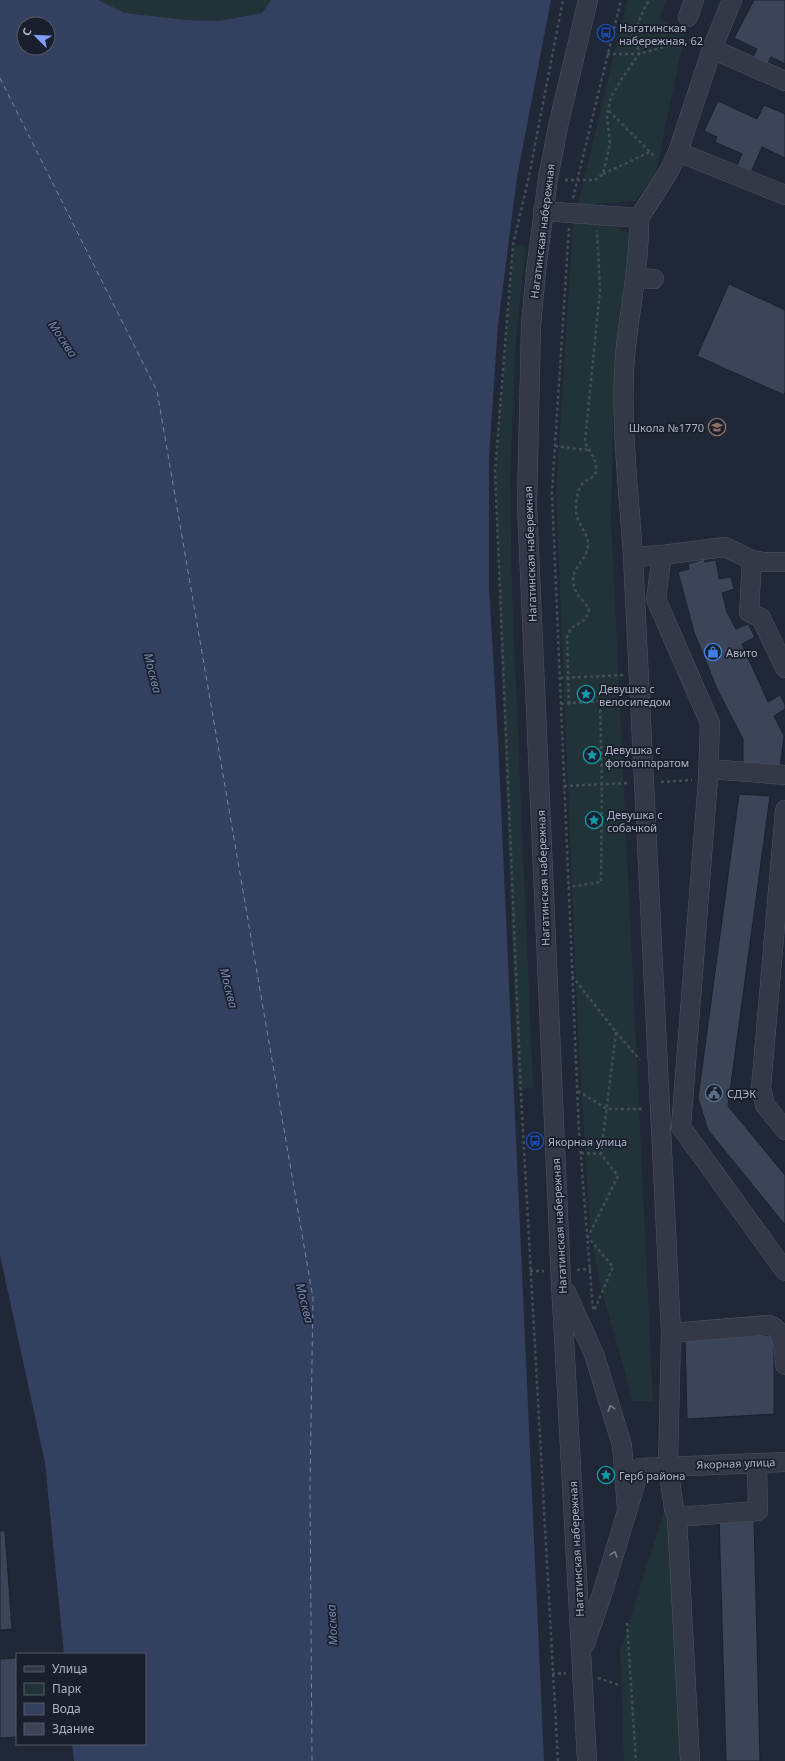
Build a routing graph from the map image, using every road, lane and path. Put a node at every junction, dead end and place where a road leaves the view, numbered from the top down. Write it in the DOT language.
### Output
graph roads {
  1 [pos="563,0"];
  2 [pos="588,0"];
  3 [pos="621,0"];
  4 [pos="649,0"];
  5 [pos="732,0"];
  6 [pos="712,49"];
  7 [pos="608,54"];
  8 [pos="639,54"];
  9 [pos="785,81"];
  10 [pos="608,111"];
  11 [pos="678,152"];
  12 [pos="603,174"];
  13 [pos="577,181"];
  14 [pos="785,195"];
  15 [pos="543,211"];
  16 [pos="570,212"];
  17 [pos="596,215"];
  18 [pos="639,218"];
  19 [pos="555,446"];
  20 [pos="588,450"];
  21 [pos="662,555"];
  22 [pos="633,557"];
  23 [pos="752,560"];
  24 [pos="785,562"];
  25 [pos="785,668"];
  26 [pos="639,674"];
  27 [pos="560,678"];
  28 [pos="567,678"];
  29 [pos="561,704"];
  30 [pos="569,704"];
  31 [pos="709,774"];
  32 [pos="785,775"];
  33 [pos="637,783"];
  34 [pos="602,785"];
  35 [pos="564,786"];
  36 [pos="785,810"];
  37 [pos="568,887"];
  38 [pos="572,976"];
  39 [pos="616,1032"];
  40 [pos="659,1083"];
  41 [pos="577,1091"];
  42 [pos="607,1109"];
  43 [pos="660,1109"];
  44 [pos="785,1130"];
  45 [pos="581,1153"];
  46 [pos="601,1154"];
  47 [pos="588,1237"];
  48 [pos="785,1271"];
  49 [pos="561,1283"];
  50 [pos="671,1333"];
  51 [pos="594,1354"];
  52 [pos="566,1365"];
  53 [pos="785,1365"];
  54 [pos="622,1445"];
  55 [pos="757,1462"];
  56 [pos="785,1462"];
  57 [pos="668,1466"];
  58 [pos="640,1468"];
  59 [pos="627,1510"];
  60 [pos="677,1518"];
  61 [pos="578,1585"];
  62 [pos="604,1591"];
  63 [pos="627,1623"];
  64 [pos="582,1651"];
  65 [pos="597,1670"];
  66 [pos="598,1678"];
  67 [pos="598,1685"];
  68 [pos="619,1685"];
  69 [pos="558,1761"];
  70 [pos="587,1761"];
  71 [pos="636,1761"];
  72 [pos="690,1761"];
  1 -- 69 [label="path"];
  2 -- 15 [label="street, Нагатинская набережная"];
  3 -- 7 [label="path"];
  4 -- 8 [label="path"];
  5 -- 6 [label="street"];
  6 -- 8 [label="path"];
  6 -- 9 [label="street"];
  6 -- 11 [label="street"];
  7 -- 8 [label="path"];
  7 -- 13 [label="path"];
  8 -- 10 [label="path"];
  10 -- 12 [label="path"];
  10 -- 12 [label="path"];
  11 -- 14 [label="street"];
  11 -- 18 [label="street"];
  12 -- 13 [label="path"];
  13 -- 16 [label="path"];
  15 -- 16 [label="street"];
  15 -- 49 [label="street, Нагатинская набережная"];
  16 -- 17 [label="street"];
  16 -- 19 [label="path"];
  17 -- 18 [label="street"];
  17 -- 20 [label="path"];
  18 -- 22 [label="street"];
  19 -- 20 [label="path"];
  19 -- 27 [label="path"];
  20 -- 28 [label="path"];
  21 -- 22 [label="street"];
  21 -- 23 [label="street"];
  21 -- 31 [label="street"];
  22 -- 26 [label="street"];
  23 -- 24 [label="street"];
  23 -- 25 [label="street"];
  26 -- 28 [label="path"];
  26 -- 33 [label="street"];
  27 -- 28 [label="path"];
  27 -- 29 [label="path"];
  28 -- 30 [label="path"];
  29 -- 30 [label="path"];
  29 -- 35 [label="path"];
  30 -- 34 [label="path"];
  31 -- 32 [label="street"];
  31 -- 33 [label="path"];
  31 -- 48 [label="street"];
  33 -- 34 [label="path"];
  33 -- 40 [label="street"];
  34 -- 35 [label="path"];
  34 -- 37 [label="path"];
  35 -- 37 [label="path"];
  36 -- 44 [label="street"];
  37 -- 38 [label="path"];
  38 -- 39 [label="path"];
  38 -- 41 [label="path"];
  39 -- 40 [label="path"];
  39 -- 42 [label="path"];
  40 -- 43 [label="street"];
  41 -- 42 [label="path"];
  41 -- 45 [label="path"];
  42 -- 43 [label="path"];
  42 -- 46 [label="path"];
  43 -- 50 [label="street"];
  45 -- 46 [label="path"];
  45 -- 47 [label="path"];
  46 -- 47 [label="path"];
  47 -- 47 [label="path"];
  49 -- 51 [label="street"];
  49 -- 52 [label="street, Нагатинская набережная"];
  50 -- 53 [label="street"];
  50 -- 57 [label="street"];
  51 -- 52 [label="street"];
  54 -- 51 [label="street, one-way"];
  52 -- 61 [label="street, Нагатинская набережная"];
  54 -- 58 [label="street"];
  54 -- 59 [label="street"];
  55 -- 56 [label="street, Якорная улица"];
  55 -- 57 [label="street, Якорная улица"];
  55 -- 60 [label="street"];
  57 -- 58 [label="street, Якорная улица"];
  57 -- 60 [label="street"];
  58 -- 59 [label="street"];
  62 -- 59 [label="street, one-way"];
  60 -- 72 [label="street"];
  61 -- 62 [label="street"];
  61 -- 64 [label="street, Нагатинская набережная"];
  62 -- 64 [label="street"];
  63 -- 71 [label="path"];
  64 -- 70 [label="street, Нагатинская набережная"];
  65 -- 66 [label="path"];
  66 -- 67 [label="path"];
  66 -- 68 [label="path"];
}
